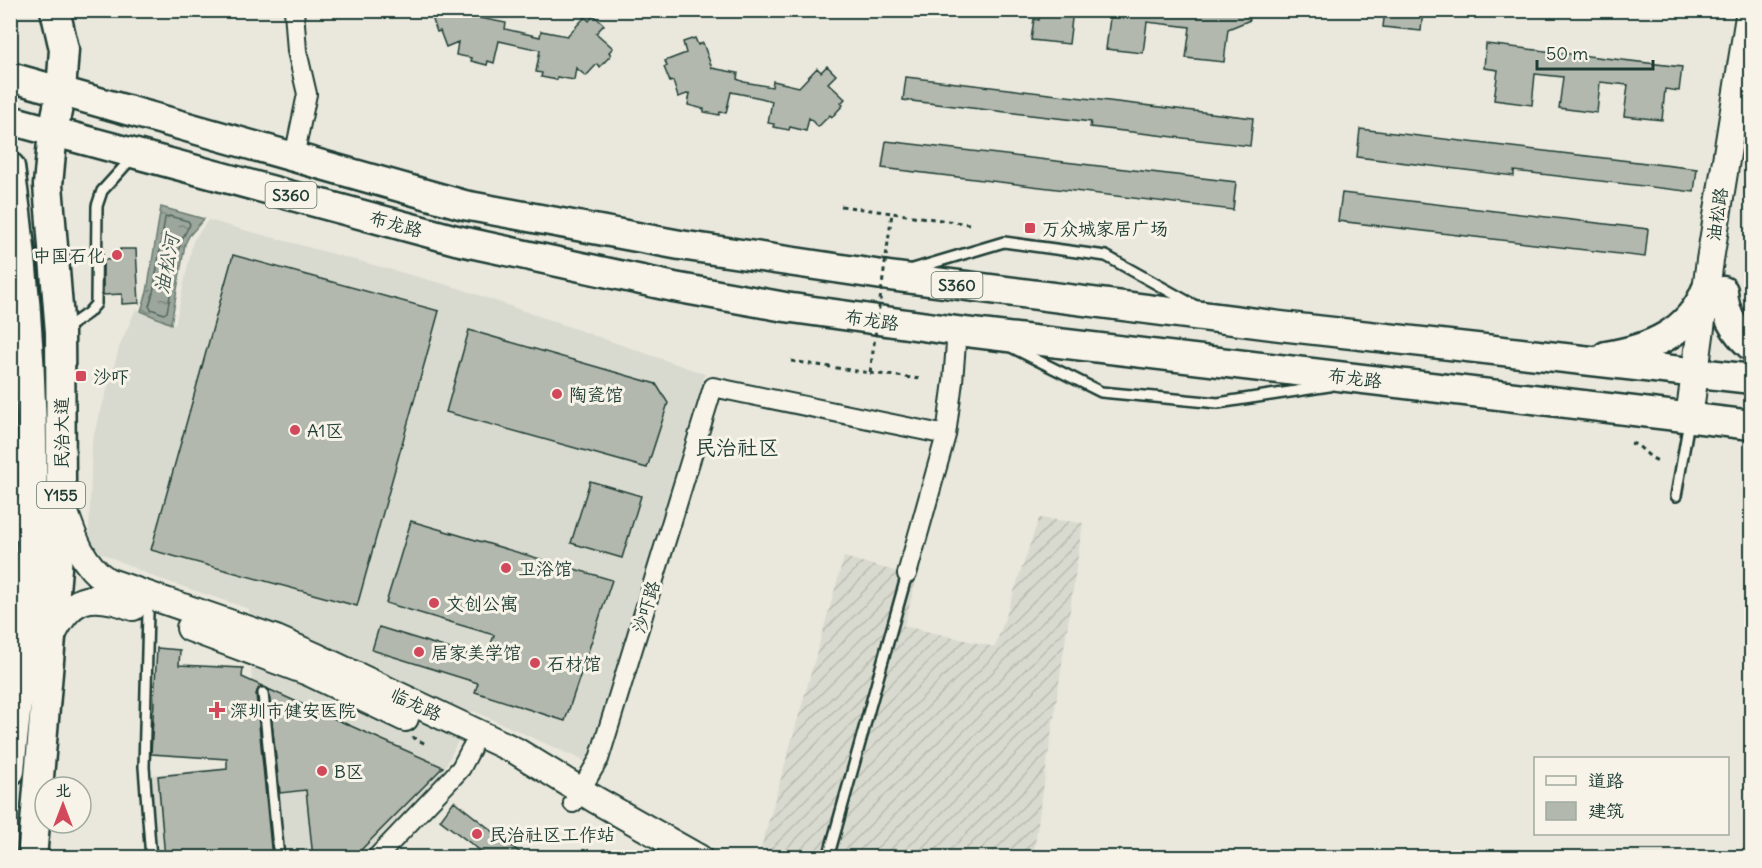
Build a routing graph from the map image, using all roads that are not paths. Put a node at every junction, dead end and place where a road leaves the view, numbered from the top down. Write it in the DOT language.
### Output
graph roads {
  1 [pos="55,10"];
  2 [pos="294,10"];
  3 [pos="1750,10"];
  4 [pos="10,77"];
  5 [pos="62,92"];
  6 [pos="1752,105"];
  7 [pos="10,120"];
  8 [pos="53,131"];
  9 [pos="136,154"];
  10 [pos="294,157"];
  11 [pos="10,166"];
  12 [pos="889,276"];
  13 [pos="1714,290"];
  14 [pos="1217,318"];
  15 [pos="957,331"];
  16 [pos="60,332"];
  17 [pos="987,334"];
  18 [pos="1752,347"];
  19 [pos="1581,359"];
  20 [pos="1702,373"];
  21 [pos="1752,379"];
  22 [pos="1372,380"];
  23 [pos="1689,418"];
  24 [pos="1752,425"];
  25 [pos="946,435"];
  26 [pos="1676,496"];
  27 [pos="32,500"];
  28 [pos="60,500"];
  29 [pos="10,529"];
  30 [pos="908,574"];
  31 [pos="10,575"];
  32 [pos="116,592"];
  33 [pos="28,599"];
  34 [pos="147,612"];
  35 [pos="51,638"];
  36 [pos="263,693"];
  37 [pos="471,749"];
  38 [pos="10,771"];
  39 [pos="577,797"];
  40 [pos="32,858"];
  41 [pos="151,858"];
  42 [pos="279,858"];
  43 [pos="376,858"];
  44 [pos="670,858"];
  45 [pos="699,858"];
  46 [pos="828,858"];
  1 -- 5 [label="main road, 民治大道 / Y155"];
  2 -- 10 [label="street"];
  3 -- 13 [label="main road, 油松路"];
  4 -- 5 [label="main road, 布龙路 / S360"];
  5 -- 8 [label="main road, 民治大道 / Y155"];
  5 -- 10 [label="main road, 布龙路 / S360"];
  6 -- 13 [label="main road, 油松路"];
  7 -- 8 [label="main road, 布龙路 / S360"];
  8 -- 9 [label="main road, 布龙路 / S360"];
  8 -- 16 [label="main road, 民治大道 / Y155"];
  9 -- 15 [label="main road, 布龙路 / S360"];
  9 -- 16 [label="lane"];
  10 -- 12 [label="main road, 布龙路 / S360"];
  11 -- 27 [label="main road, 民治大道 / Y155"];
  12 -- 14 [label="main road, 布龙路 / S360"];
  12 -- 14 [label="lane"];
  13 -- 18 [label="main road"];
  13 -- 19 [label="main road"];
  13 -- 20 [label="main road, 油松路"];
  14 -- 19 [label="main road, 布龙路 / S360"];
  15 -- 17 [label="main road, 布龙路 / S360"];
  15 -- 25 [label="street"];
  16 -- 28 [label="main road, 民治大道 / Y155"];
  17 -- 22 [label="main road, 布龙路 / S360"];
  17 -- 22 [label="lane"];
  19 -- 20 [label="main road, 布龙路 / S360"];
  20 -- 21 [label="main road, 布龙路 / S360"];
  20 -- 23 [label="main road, 油松路"];
  22 -- 23 [label="main road, 布龙路 / S360"];
  23 -- 24 [label="main road, 布龙路 / S360"];
  23 -- 26 [label="lane, 油松路"];
  25 -- 30 [label="street"];
  25 -- 39 [label="street, 沙吓路"];
  27 -- 29 [label="main road"];
  27 -- 33 [label="main road, 民治大道 / Y155"];
  28 -- 32 [label="main road"];
  28 -- 35 [label="main road, 民治大道 / Y155"];
  30 -- 46 [label="lane"];
  31 -- 33 [label="main road"];
  32 -- 34 [label="main road, 临龙路"];
  32 -- 35 [label="main road"];
  32 -- 39 [label="main road, 临龙路"];
  33 -- 38 [label="main road, 民治大道 / Y155"];
  34 -- 37 [label="main road, 临龙路"];
  34 -- 41 [label="lane"];
  35 -- 40 [label="main road, 民治大道 / Y155"];
  36 -- 42 [label="lane"];
  37 -- 39 [label="main road, 临龙路"];
  37 -- 43 [label="street"];
  39 -- 44 [label="main road, 临龙路"];
  39 -- 45 [label="main road, 临龙路"];
}
